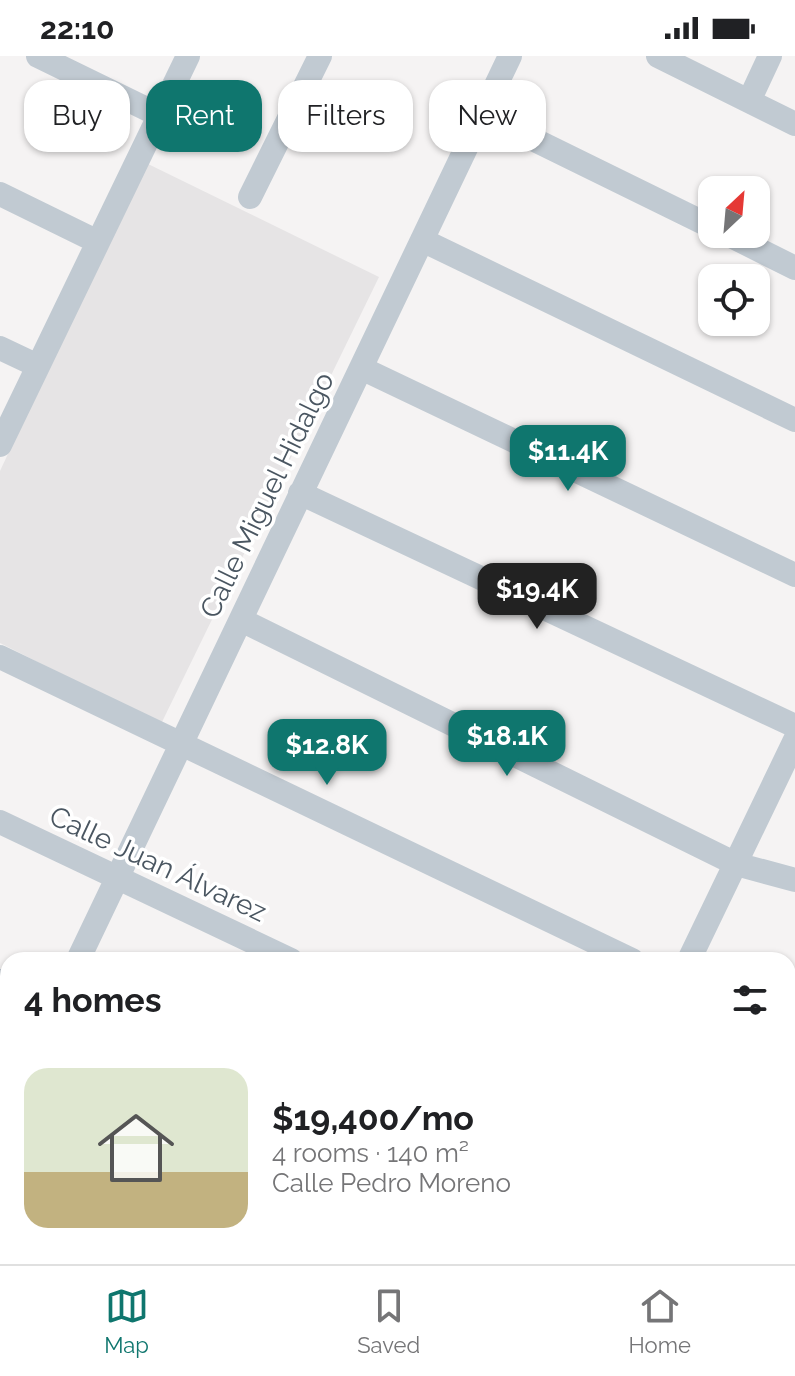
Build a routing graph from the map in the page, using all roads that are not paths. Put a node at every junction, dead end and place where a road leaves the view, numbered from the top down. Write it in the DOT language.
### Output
graph roads {
  1 [pos="38,56"];
  2 [pos="188,56"];
  3 [pos="320,56"];
  4 [pos="510,56"];
  5 [pos="658,56"];
  6 [pos="770,56"];
  7 [pos="176,80"];
  8 [pos="498,80"];
  9 [pos="749,101"];
  10 [pos="146,109"];
  11 [pos="795,124"];
  12 [pos="146,142"];
  13 [pos="546,145"];
  14 [pos="464,152"];
  15 [pos="0,194"];
  16 [pos="250,197"];
  17 [pos="698,220"];
  18 [pos="422,240"];
  19 [pos="98,242"];
  20 [pos="755,248"];
  21 [pos="795,268"];
  22 [pos="0,348"];
  23 [pos="38,366"];
  24 [pos="361,368"];
  25 [pos="795,420"];
  26 [pos="0,445"];
  27 [pos="300,493"];
  28 [pos="795,575"];
  29 [pos="241,620"];
  30 [pos="0,657"];
  31 [pos="795,726"];
  32 [pos="795,740"];
  33 [pos="179,744"];
  34 [pos="0,822"];
  35 [pos="736,864"];
  36 [pos="117,878"];
  37 [pos="795,880"];
  38 [pos="82,952"];
  39 [pos="274,952"];
  40 [pos="615,952"];
  41 [pos="693,952"];
  1 -- 10 [label="street"];
  2 -- 7 [label="street"];
  3 -- 16 [label="street"];
  4 -- 8 [label="street, Calle Miguel Hidalgo"];
  5 -- 9 [label="street"];
  6 -- 9 [label="street"];
  9 -- 11 [label="street"];
  12 -- 19 [label="street"];
  13 -- 17 [label="street"];
  14 -- 18 [label="street, Calle Miguel Hidalgo"];
  15 -- 19 [label="street"];
  18 -- 24 [label="street, Calle Miguel Hidalgo"];
  18 -- 25 [label="street"];
  19 -- 23 [label="street"];
  20 -- 21 [label="street"];
  22 -- 23 [label="street"];
  23 -- 26 [label="street"];
  24 -- 27 [label="street, Calle Miguel Hidalgo"];
  24 -- 28 [label="street"];
  27 -- 29 [label="street, Calle Miguel Hidalgo"];
  27 -- 31 [label="street"];
  29 -- 33 [label="street, Calle Miguel Hidalgo"];
  29 -- 35 [label="street"];
  30 -- 33 [label="street"];
  32 -- 35 [label="street"];
  33 -- 36 [label="street, Calle Miguel Hidalgo"];
  33 -- 40 [label="street"];
  34 -- 36 [label="street, Calle Juan Álvarez"];
  35 -- 37 [label="street"];
  35 -- 41 [label="street"];
  36 -- 38 [label="street, Calle Miguel Hidalgo"];
  36 -- 39 [label="street, Calle Juan Álvarez"];
}
